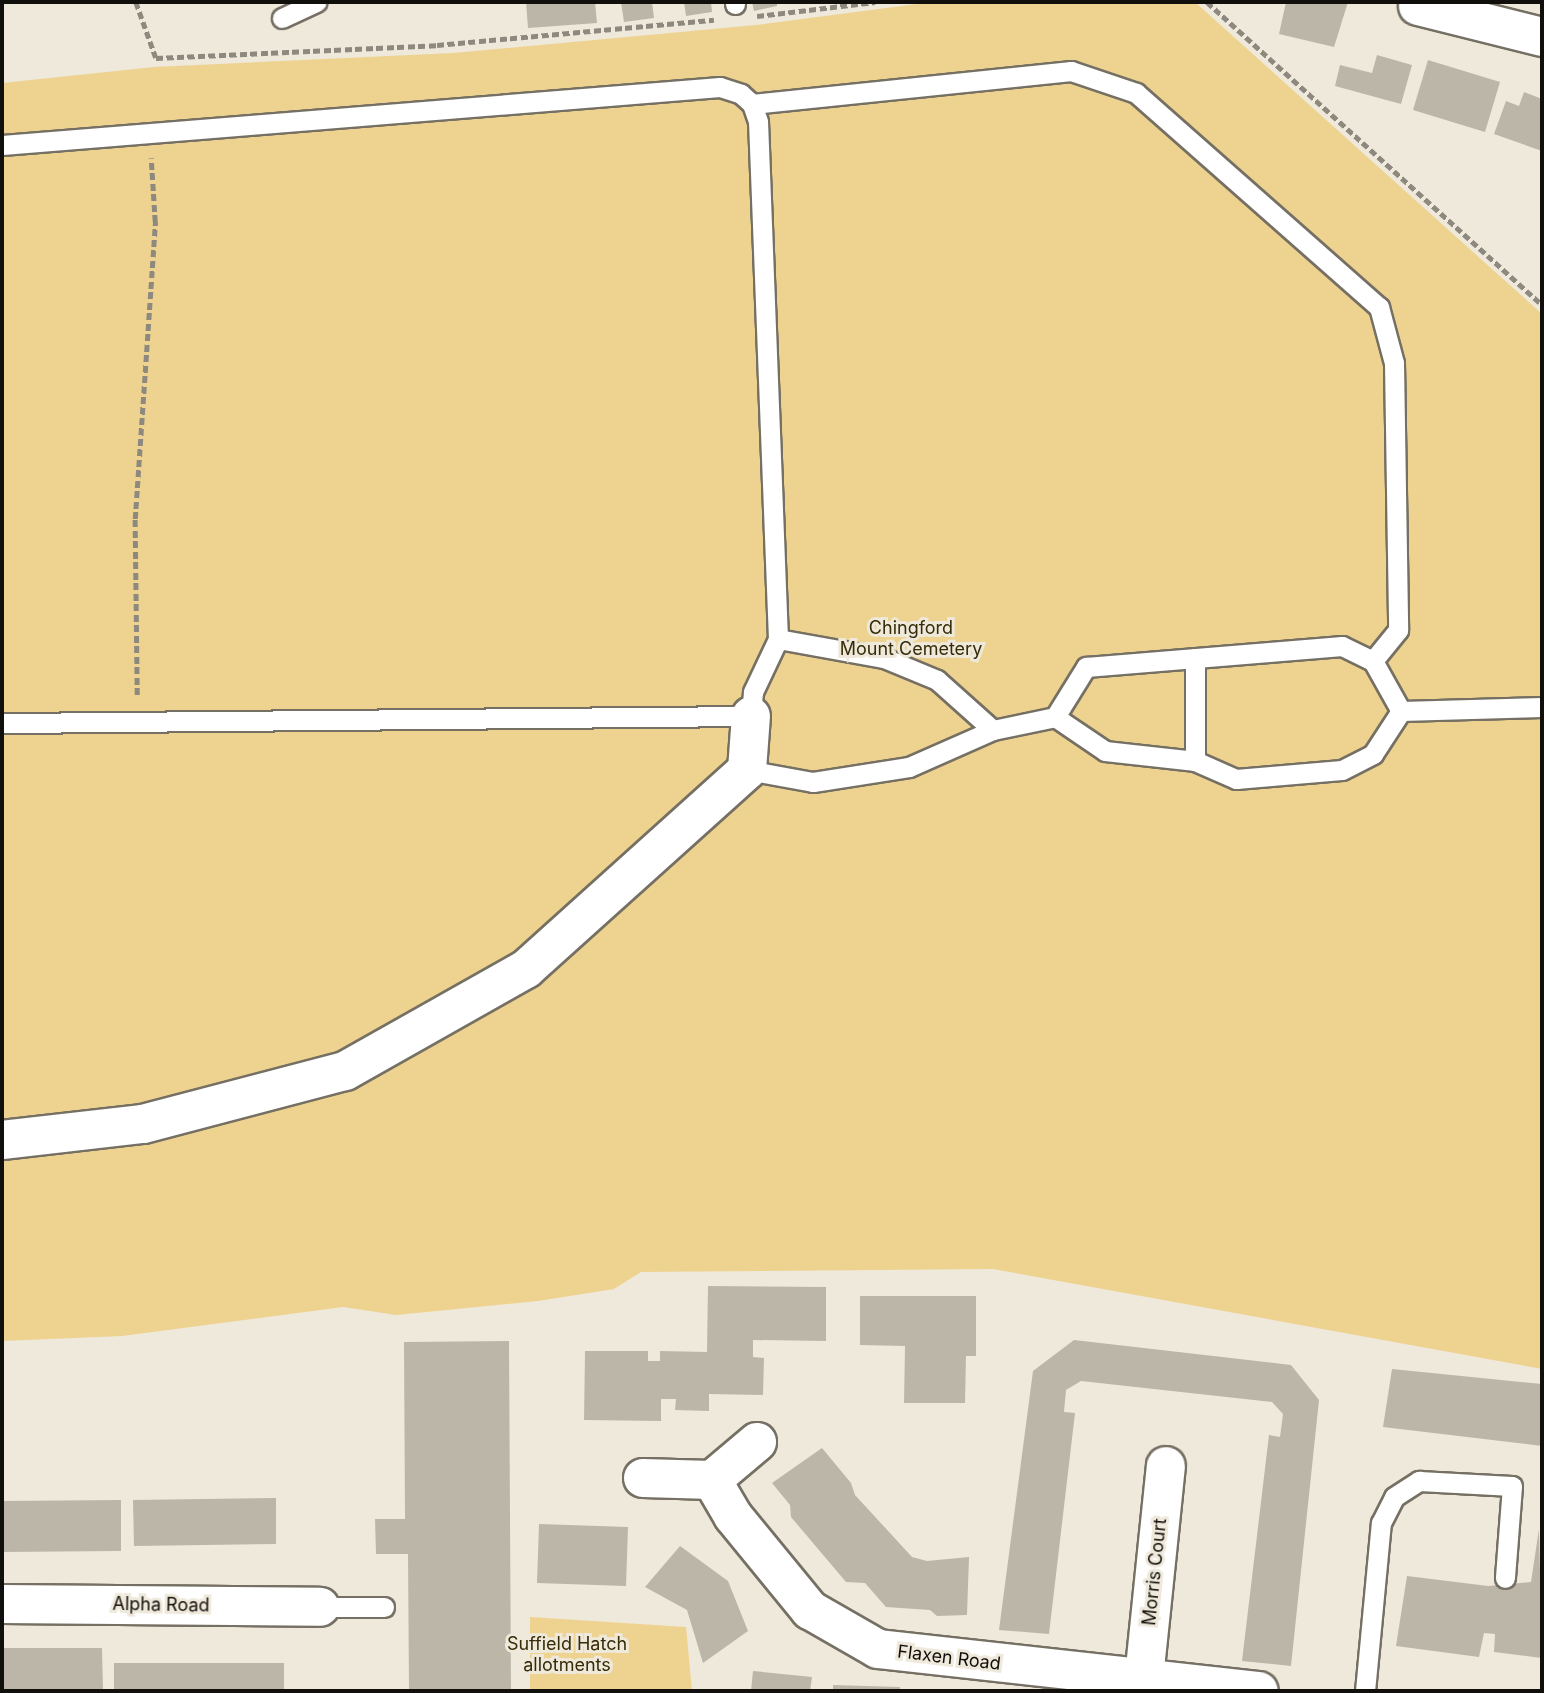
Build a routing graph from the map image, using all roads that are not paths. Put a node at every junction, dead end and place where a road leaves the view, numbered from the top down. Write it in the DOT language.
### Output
graph roads {
  1 [pos="317,2"];
  2 [pos="1418,6"];
  3 [pos="282,18"];
  4 [pos="1542,37"];
  5 [pos="752,104"];
  6 [pos="2,145"];
  7 [pos="778,639"];
  8 [pos="1195,658"];
  9 [pos="1373,661"];
  10 [pos="1542,707"];
  11 [pos="1401,711"];
  12 [pos="751,716"];
  13 [pos="1055,717"];
  14 [pos="2,723"];
  15 [pos="993,730"];
  16 [pos="1195,761"];
  17 [pos="747,770"];
  18 [pos="2,1140"];
  19 [pos="757,1442"];
  20 [pos="1166,1466"];
  21 [pos="643,1478"];
  22 [pos="712,1480"];
  23 [pos="1505,1578"];
  24 [pos="2,1604"];
  25 [pos="320,1607"];
  26 [pos="384,1607"];
  27 [pos="1144,1678"];
  28 [pos="1079,1682"];
  29 [pos="1259,1691"];
  30 [pos="1365,1691"];
  1 -- 3 [label="lane"];
  2 -- 4 [label="street"];
  5 -- 6 [label="lane"];
  5 -- 7 [label="lane"];
  5 -- 9 [label="lane"];
  7 -- 12 [label="lane"];
  7 -- 15 [label="lane"];
  8 -- 9 [label="lane"];
  8 -- 13 [label="lane"];
  8 -- 16 [label="lane"];
  9 -- 11 [label="lane"];
  10 -- 11 [label="lane"];
  11 -- 16 [label="lane"];
  12 -- 14 [label="lane"];
  12 -- 17 [label="street"];
  13 -- 15 [label="lane"];
  13 -- 16 [label="lane"];
  15 -- 17 [label="lane"];
  17 -- 18 [label="street"];
  19 -- 22 [label="street"];
  20 -- 27 [label="street, Morris Court"];
  21 -- 22 [label="street"];
  22 -- 28 [label="street, Flaxen Road"];
  23 -- 30 [label="lane"];
  24 -- 25 [label="street, Alpha Road"];
  25 -- 26 [label="lane"];
  27 -- 28 [label="street, Flaxen Road"];
  27 -- 29 [label="street, Flaxen Road"];
}
